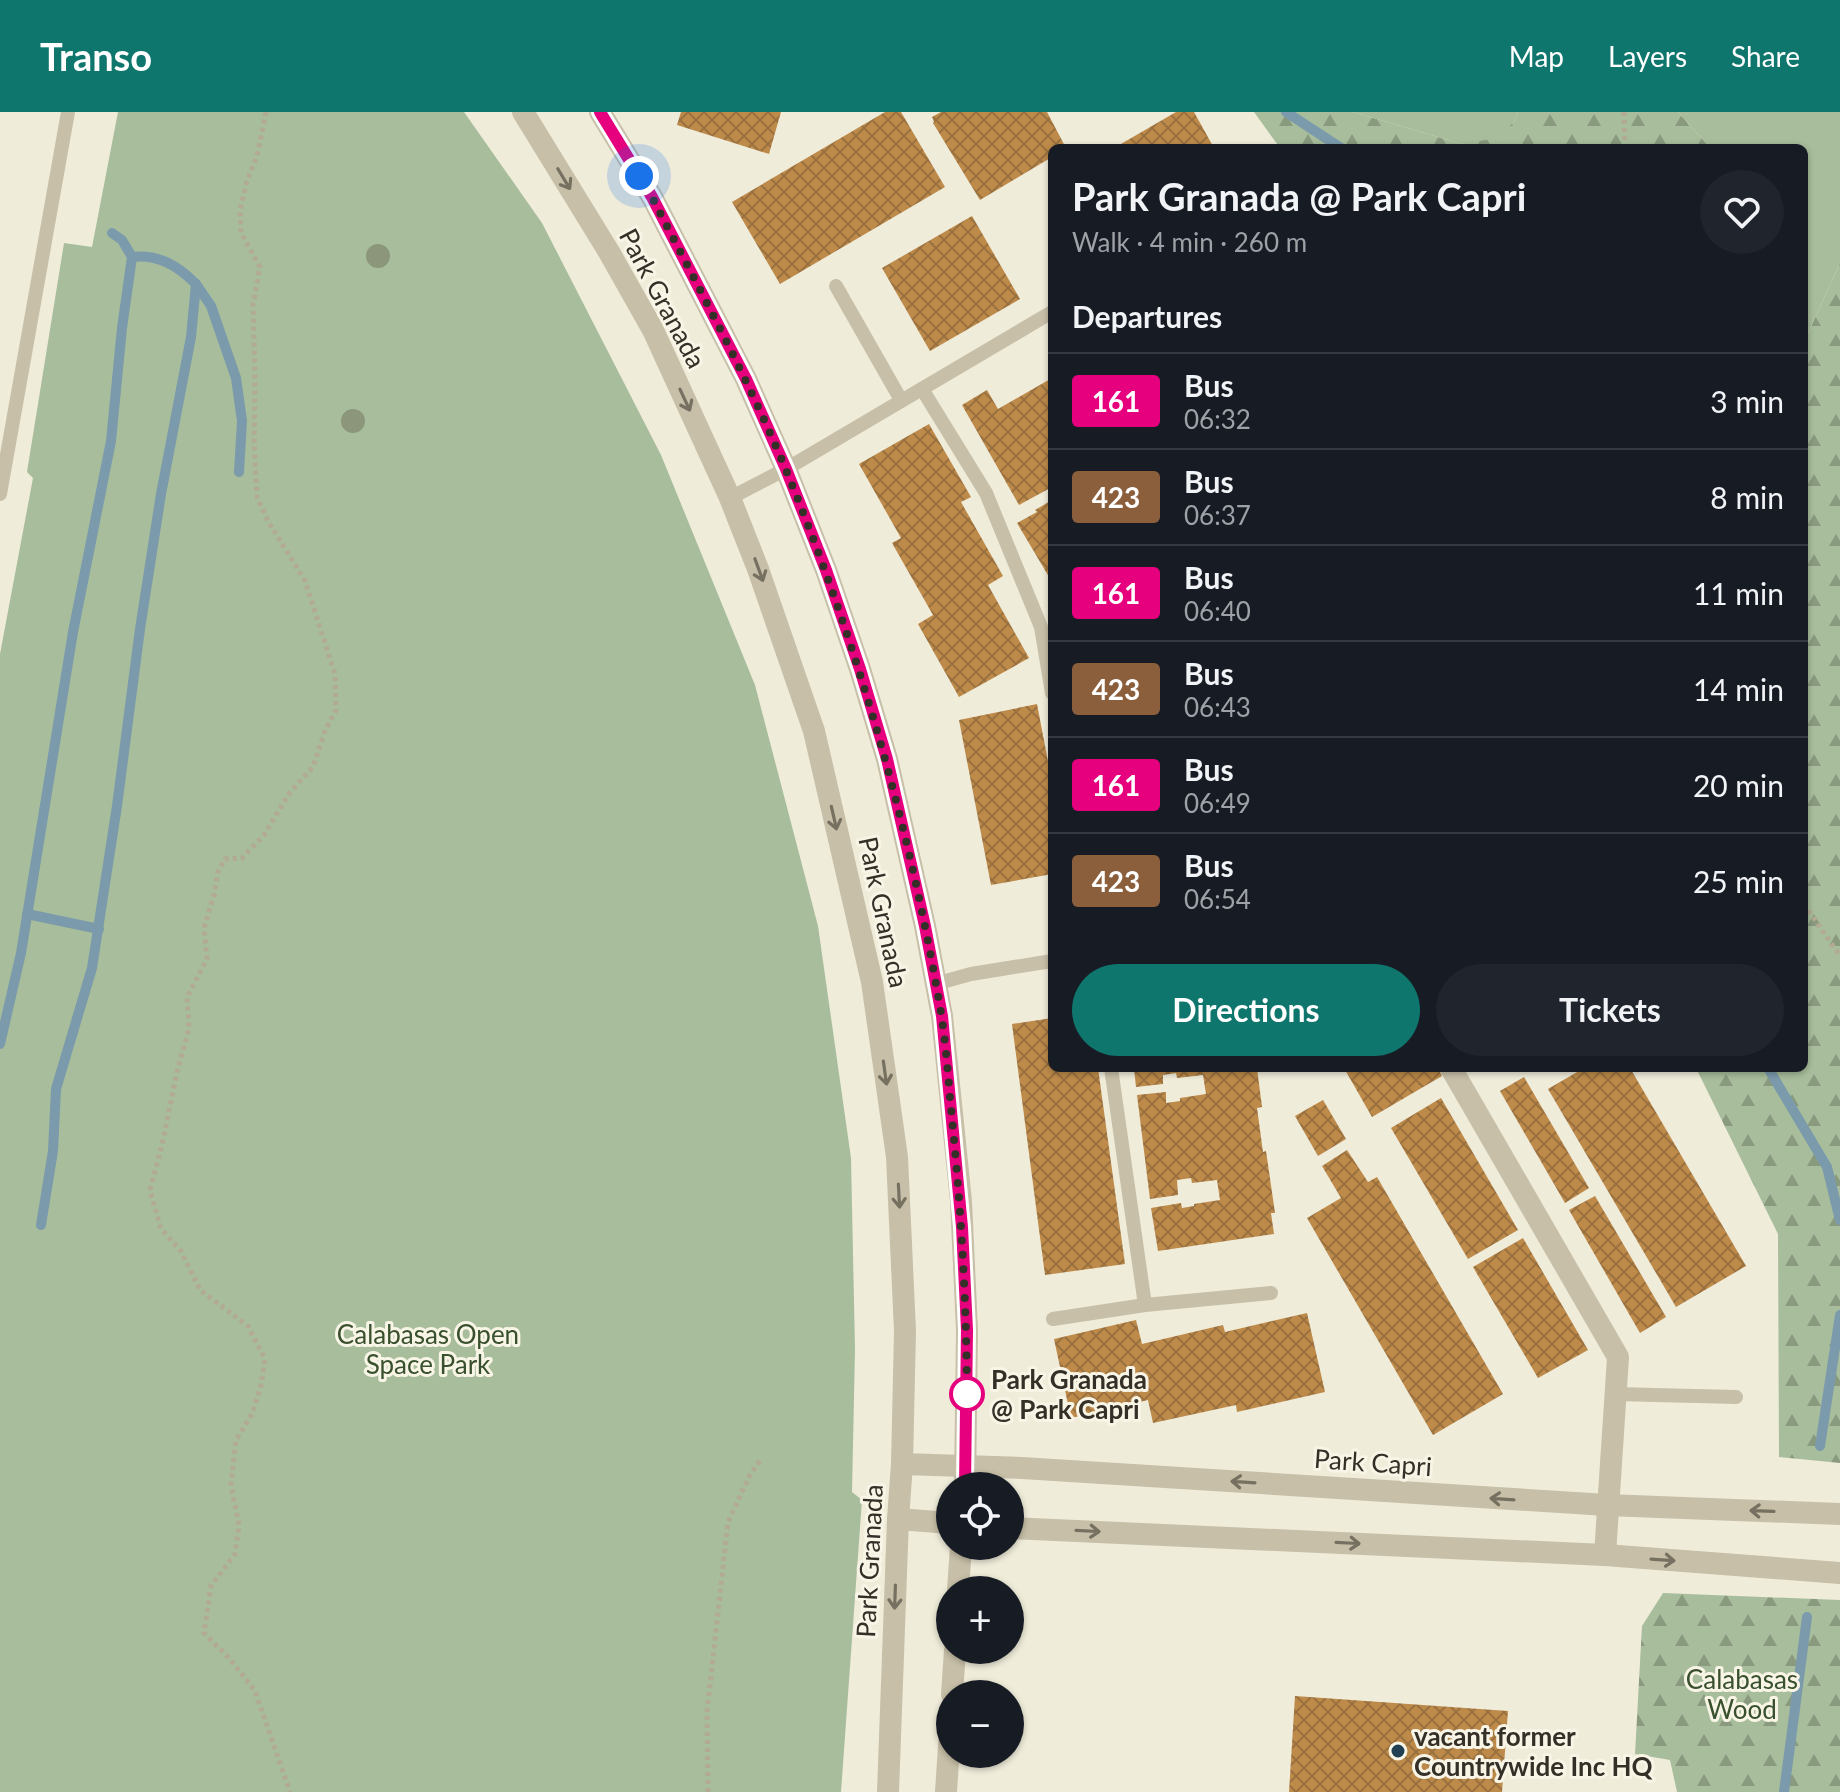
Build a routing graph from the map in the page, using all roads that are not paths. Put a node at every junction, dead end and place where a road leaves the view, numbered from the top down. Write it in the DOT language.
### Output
graph roads {
  1 [pos="68,112"];
  2 [pos="523,112"];
  3 [pos="600,112"];
  4 [pos="836,286"];
  5 [pos="1048,314"];
  6 [pos="922,389"];
  7 [pos="901,400"];
  8 [pos="786,469"];
  9 [pos="0,494"];
  10 [pos="730,498"];
  11 [pos="1048,669"];
  12 [pos="1048,962"];
  13 [pos="935,984"];
  14 [pos="1112,1072"];
  15 [pos="1453,1072"];
  16 [pos="1271,1293"];
  17 [pos="1145,1305"];
  18 [pos="1053,1319"];
  19 [pos="1615,1394"];
  20 [pos="1736,1397"];
  21 [pos="902,1464"];
  22 [pos="949,1472"];
  23 [pos="966,1472"];
  24 [pos="1024,1478"];
  25 [pos="1607,1505"];
  26 [pos="1840,1514"];
  27 [pos="898,1519"];
  28 [pos="936,1522"];
  29 [pos="1024,1529"];
  30 [pos="1605,1555"];
  31 [pos="1840,1573"];
  32 [pos="948,1768"];
  33 [pos="888,1792"];
  34 [pos="946,1792"];
  1 -- 9 [label="lane"];
  2 -- 10 [label="street, Park Granada, one-way"];
  3 -- 8 [label="street, Park Granada"];
  4 -- 7 [label="lane"];
  5 -- 6 [label="lane"];
  6 -- 7 [label="lane"];
  6 -- 11 [label="lane"];
  7 -- 8 [label="lane"];
  8 -- 10 [label="lane"];
  8 -- 13 [label="street, Park Granada"];
  10 -- 21 [label="street, Park Granada, one-way"];
  12 -- 13 [label="lane"];
  13 -- 23 [label="street, Park Granada"];
  14 -- 17 [label="lane"];
  15 -- 19 [label="street"];
  16 -- 17 [label="lane"];
  17 -- 18 [label="lane"];
  19 -- 20 [label="lane"];
  19 -- 25 [label="street"];
  21 -- 22 [label="street, Park Capri"];
  21 -- 27 [label="street, Park Granada"];
  25 -- 24 [label="street, Park Capri, one-way"];
  26 -- 25 [label="street, Park Capri, one-way"];
  25 -- 30 [label="street"];
  27 -- 28 [label="street"];
  27 -- 33 [label="street, Park Granada, one-way"];
  29 -- 30 [label="street, one-way"];
  30 -- 31 [label="street, one-way"];
  32 -- 34 [label="street"];
}
